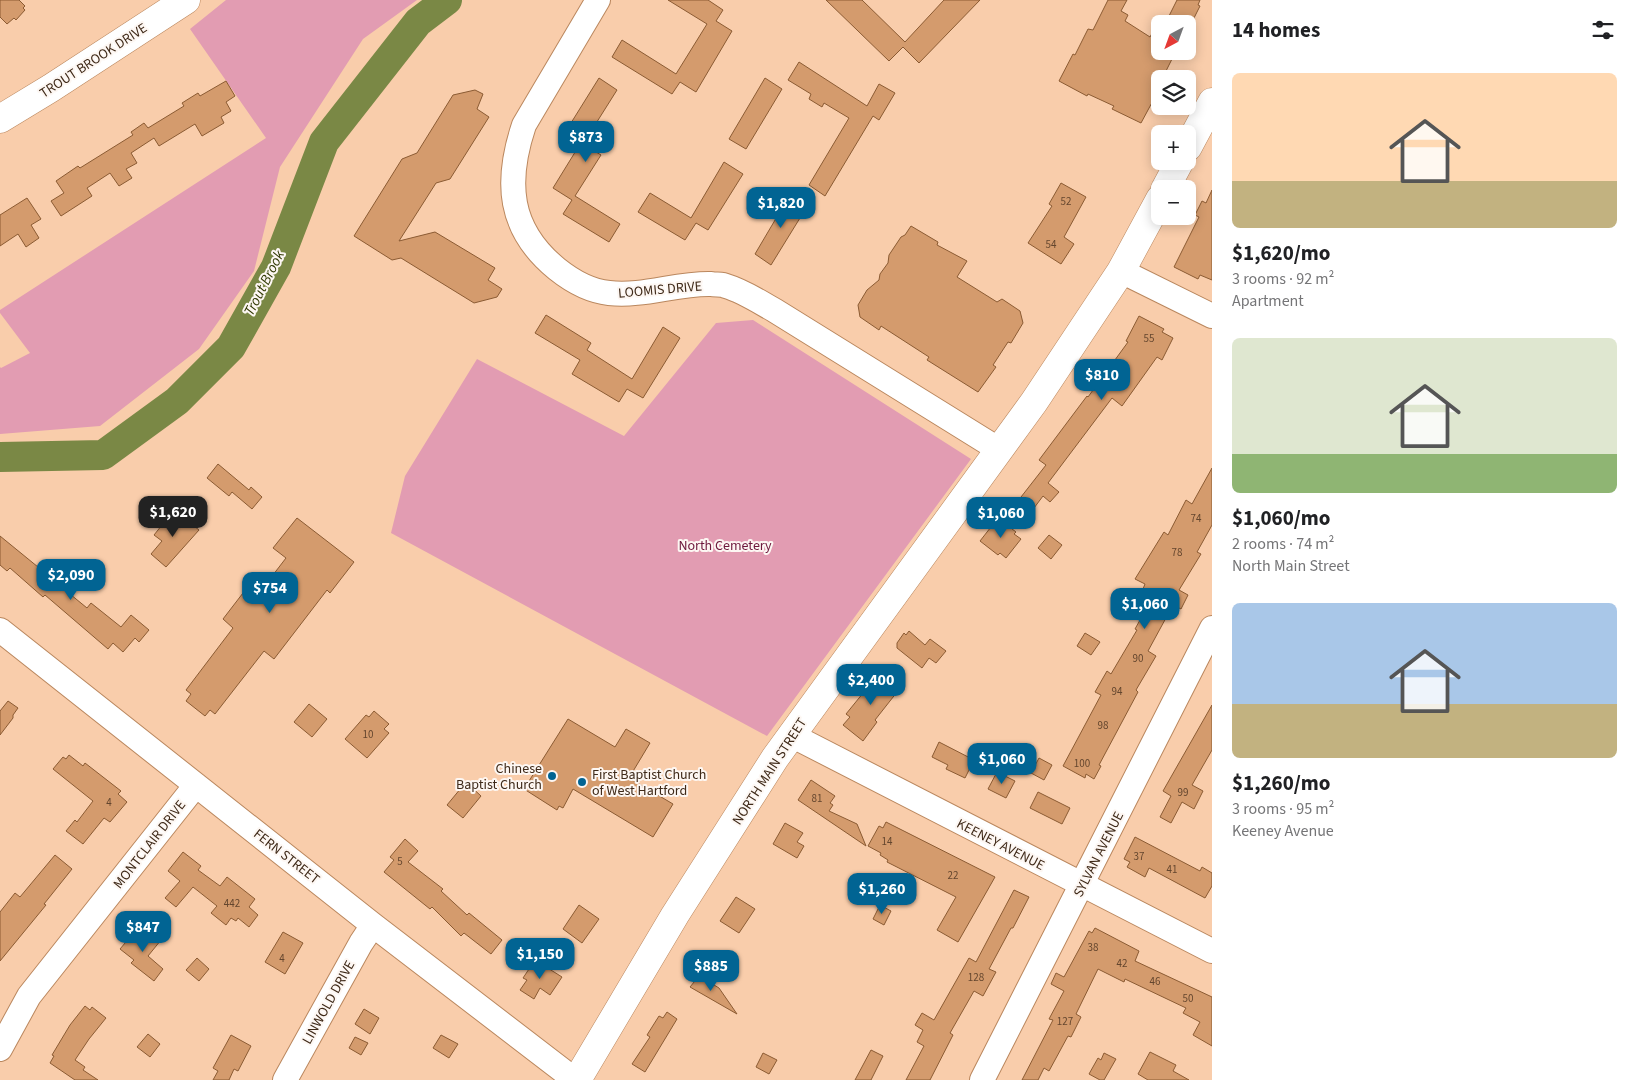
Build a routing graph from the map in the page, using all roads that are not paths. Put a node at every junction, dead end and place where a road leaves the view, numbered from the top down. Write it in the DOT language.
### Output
graph roads {
  1 [pos="186,0"];
  2 [pos="598,0"];
  3 [pos="1212,102"];
  4 [pos="0,119"];
  5 [pos="1196,132"];
  6 [pos="1151,216"];
  7 [pos="1121,271"];
  8 [pos="1212,316"];
  9 [pos="998,449"];
  10 [pos="1212,628"];
  11 [pos="2,635"];
  12 [pos="791,735"];
  13 [pos="196,785"];
  14 [pos="1082,886"];
  15 [pos="373,925"];
  16 [pos="1212,950"];
  17 [pos="0,1050"];
  18 [pos="285,1080"];
  19 [pos="576,1080"];
  20 [pos="982,1080"];
  1 -- 4 [label="main road, TROUT BROOK DRIVE"];
  2 -- 9 [label="street, LOOMIS DRIVE"];
  3 -- 5 [label="main road"];
  6 -- 7 [label="main road, NORTH MAIN STREET"];
  7 -- 8 [label="street"];
  7 -- 9 [label="main road, NORTH MAIN STREET"];
  9 -- 12 [label="main road, NORTH MAIN STREET"];
  10 -- 14 [label="street, SYLVAN AVENUE"];
  11 -- 13 [label="street, FERN STREET"];
  12 -- 14 [label="street, KEENEY AVENUE"];
  12 -- 19 [label="main road, NORTH MAIN STREET"];
  13 -- 15 [label="street, FERN STREET"];
  13 -- 17 [label="street, MONTCLAIR DRIVE"];
  14 -- 16 [label="street, KEENEY AVENUE"];
  14 -- 20 [label="street, SYLVAN AVENUE"];
  15 -- 18 [label="street, LINWOLD DRIVE"];
  15 -- 19 [label="street, FERN STREET"];
}
